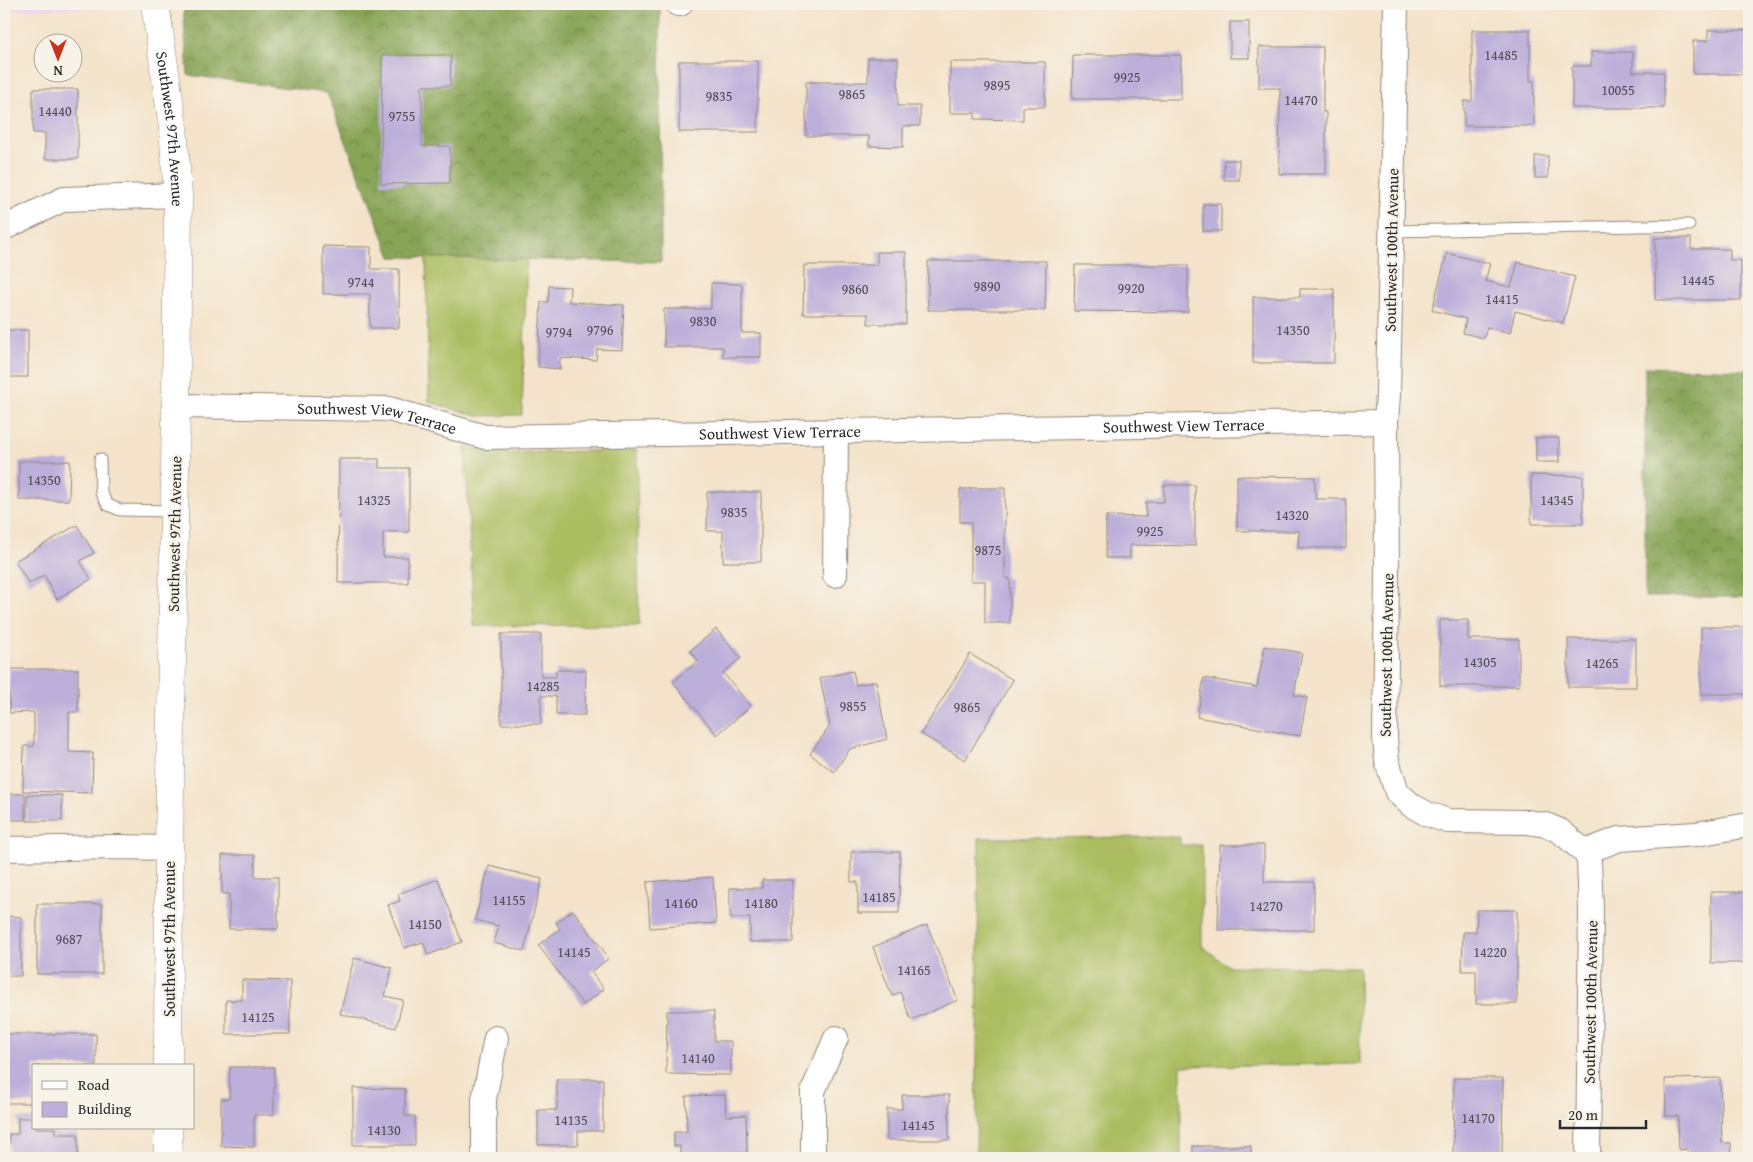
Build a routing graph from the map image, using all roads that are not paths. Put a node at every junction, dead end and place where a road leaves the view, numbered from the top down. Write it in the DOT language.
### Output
graph roads {
  1 [pos="155,4"];
  2 [pos="1396,4"];
  3 [pos="178,195"];
  4 [pos="1689,225"];
  5 [pos="4,228"];
  6 [pos="1392,231"];
  7 [pos="176,406"];
  8 [pos="1386,422"];
  9 [pos="836,431"];
  10 [pos="100,459"];
  11 [pos="174,511"];
  12 [pos="835,575"];
  13 [pos="1749,826"];
  14 [pos="169,848"];
  15 [pos="4,849"];
  16 [pos="1585,852"];
  17 [pos="496,1038"];
  18 [pos="836,1038"];
  19 [pos="168,1064"];
  20 [pos="168,1130"];
  21 [pos="168,1158"];
  22 [pos="484,1158"];
  23 [pos="813,1158"];
  24 [pos="1588,1158"];
  1 -- 3 [label="street, Southwest 97th Avenue"];
  2 -- 6 [label="street, Southwest 100th Avenue"];
  3 -- 5 [label="street"];
  3 -- 7 [label="street, Southwest 97th Avenue"];
  4 -- 6 [label="lane"];
  6 -- 8 [label="street, Southwest 100th Avenue"];
  7 -- 9 [label="street, Southwest View Terrace"];
  7 -- 11 [label="street, Southwest 97th Avenue"];
  8 -- 9 [label="street, Southwest View Terrace"];
  8 -- 16 [label="street, Southwest 100th Avenue"];
  9 -- 12 [label="street"];
  10 -- 11 [label="lane"];
  11 -- 14 [label="street, Southwest 97th Avenue"];
  13 -- 16 [label="street"];
  14 -- 15 [label="street"];
  14 -- 19 [label="street, Southwest 97th Avenue"];
  16 -- 24 [label="street, Southwest 100th Avenue"];
  17 -- 22 [label="street"];
  18 -- 23 [label="street"];
  20 -- 21 [label="street"];
}
